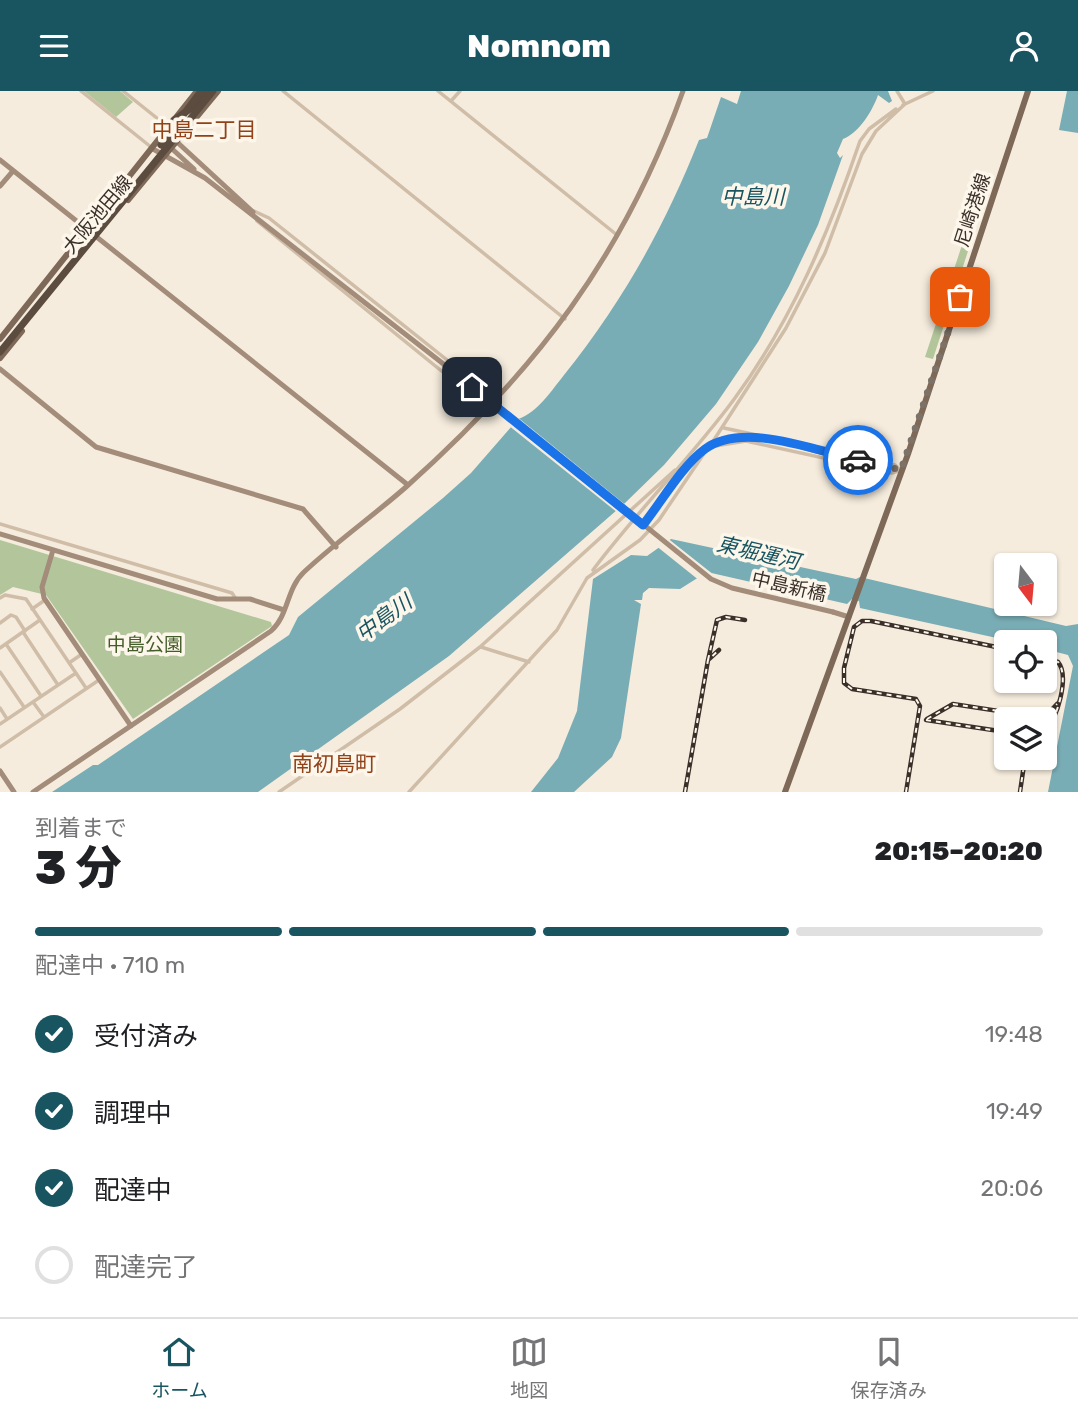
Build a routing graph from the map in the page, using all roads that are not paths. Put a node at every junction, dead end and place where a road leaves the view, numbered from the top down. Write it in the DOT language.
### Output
graph roads {
  1 [pos="81,91"];
  2 [pos="123,91"];
  3 [pos="216,91"];
  4 [pos="283,91"];
  5 [pos="439,91"];
  6 [pos="460,91"];
  7 [pos="683,91"];
  8 [pos="897,91"];
  9 [pos="933,91"];
  10 [pos="1028,91"];
  11 [pos="202,92"];
  12 [pos="451,101"];
  13 [pos="905,104"];
  14 [pos="174,120"];
  15 [pos="168,127"];
  16 [pos="177,142"];
  17 [pos="153,149"];
  18 [pos="172,149"];
  19 [pos="166,156"];
  20 [pos="0,160"];
  21 [pos="13,171"];
  22 [pos="205,177"];
  23 [pos="0,186"];
  24 [pos="248,209"];
  25 [pos="87,231"];
  26 [pos="618,236"];
  27 [pos="97,237"];
  28 [pos="565,319"];
  29 [pos="0,339"];
  30 [pos="0,345"];
  31 [pos="0,352"];
  32 [pos="0,358"];
  33 [pos="0,369"];
  34 [pos="498,400"];
  35 [pos="489,409"];
  36 [pos="724,428"];
  37 [pos="741,430"];
  38 [pos="737,442"];
  39 [pos="705,453"];
  40 [pos="824,453"];
  41 [pos="687,459"];
  42 [pos="901,470"];
  43 [pos="408,485"];
  44 [pos="0,524"];
  45 [pos="643,525"];
  46 [pos="0,534"];
  47 [pos="336,547"];
  48 [pos="53,550"];
  49 [pos="587,578"];
  50 [pos="0,598"];
  51 [pos="45,600"];
  52 [pos="237,600"];
  53 [pos="32,609"];
  54 [pos="284,610"];
  55 [pos="849,617"];
  56 [pos="40,620"];
  57 [pos="0,623"];
  58 [pos="24,631"];
  59 [pos="6,644"];
  60 [pos="480,647"];
  61 [pos="0,648"];
  62 [pos="82,654"];
  63 [pos="529,661"];
  64 [pos="69,663"];
  65 [pos="0,672"];
  66 [pos="76,673"];
  67 [pos="99,680"];
  68 [pos="58,685"];
  69 [pos="86,688"];
  70 [pos="41,696"];
  71 [pos="33,701"];
  72 [pos="24,707"];
  73 [pos="0,708"];
  74 [pos="44,717"];
  75 [pos="7,719"];
  76 [pos="0,724"];
  77 [pos="131,726"];
  78 [pos="0,747"];
  79 [pos="0,771"];
  80 [pos="14,792"];
  81 [pos="33,792"];
  82 [pos="279,792"];
  83 [pos="409,792"];
  84 [pos="785,792"];
  1 -- 17 [label="street"];
  2 -- 15 [label="street"];
  3 -- 16 [label="main road, 大阪池田線"];
  3 -- 31 [label="highway, bridge"];
  4 -- 28 [label="street"];
  5 -- 12 [label="street"];
  6 -- 12 [label="street"];
  7 -- 26 [label="street"];
  8 -- 13 [label="street"];
  9 -- 13 [label="street"];
  10 -- 42 [label="main road, 尼崎港線"];
  11 -- 14 [label="highway"];
  11 -- 30 [label="highway, bridge"];
  12 -- 26 [label="street"];
  13 -- 36 [label="street"];
  13 -- 41 [label="street"];
  14 -- 15 [label="main road, 大阪池田線"];
  15 -- 16 [label="street"];
  15 -- 17 [label="main road, 大阪池田線"];
  15 -- 18 [label="street"];
  16 -- 18 [label="main road, 大阪池田線"];
  16 -- 24 [label="street"];
  17 -- 19 [label="street"];
  17 -- 25 [label="main road, 大阪池田線"];
  18 -- 19 [label="main road, 大阪池田線"];
  18 -- 22 [label="street"];
  19 -- 22 [label="street"];
  19 -- 27 [label="main road, 大阪池田線"];
  20 -- 21 [label="street"];
  21 -- 23 [label="street"];
  21 -- 25 [label="street"];
  22 -- 24 [label="street"];
  24 -- 34 [label="street"];
  24 -- 35 [label="street"];
  24 -- 45 [label="street, 中島新橋, bridge"];
  25 -- 27 [label="street"];
  25 -- 29 [label="main road, 大阪池田線"];
  26 -- 28 [label="street"];
  27 -- 32 [label="main road, 大阪池田線"];
  27 -- 43 [label="street"];
  28 -- 34 [label="street"];
  33 -- 47 [label="street"];
  34 -- 35 [label="street"];
  35 -- 43 [label="street"];
  36 -- 37 [label="street"];
  36 -- 39 [label="street"];
  37 -- 38 [label="street"];
  37 -- 42 [label="street"];
  38 -- 39 [label="street"];
  38 -- 42 [label="street"];
  39 -- 49 [label="street"];
  40 -- 42 [label="street"];
  40 -- 45 [label="street, bridge"];
  41 -- 49 [label="street"];
  41 -- 60 [label="street"];
  42 -- 55 [label="main road, 尼崎港線"];
  43 -- 47 [label="street"];
  44 -- 52 [label="street"];
  45 -- 55 [label="street, 中島新橋, bridge"];
  46 -- 48 [label="street"];
  47 -- 54 [label="street"];
  48 -- 51 [label="street"];
  48 -- 52 [label="street"];
  49 -- 63 [label="street"];
  50 -- 53 [label="street"];
  51 -- 53 [label="street"];
  51 -- 62 [label="street"];
  52 -- 54 [label="street"];
  53 -- 56 [label="street"];
  54 -- 77 [label="street"];
  55 -- 84 [label="main road"];
  56 -- 58 [label="street"];
  56 -- 64 [label="street"];
  57 -- 58 [label="street"];
  58 -- 59 [label="street"];
  58 -- 68 [label="street"];
  59 -- 61 [label="street"];
  59 -- 70 [label="street"];
  60 -- 63 [label="street"];
  60 -- 82 [label="street"];
  62 -- 64 [label="street"];
  62 -- 67 [label="street"];
  63 -- 83 [label="street"];
  64 -- 66 [label="street"];
  65 -- 72 [label="street"];
  66 -- 68 [label="street"];
  66 -- 69 [label="street"];
  67 -- 69 [label="street"];
  67 -- 77 [label="street"];
  68 -- 70 [label="street"];
  69 -- 74 [label="street"];
  70 -- 71 [label="street"];
  71 -- 72 [label="street"];
  71 -- 74 [label="street"];
  72 -- 75 [label="street"];
  73 -- 75 [label="street"];
  74 -- 78 [label="street"];
  75 -- 76 [label="street"];
  77 -- 81 [label="street"];
  79 -- 80 [label="street"];
}
